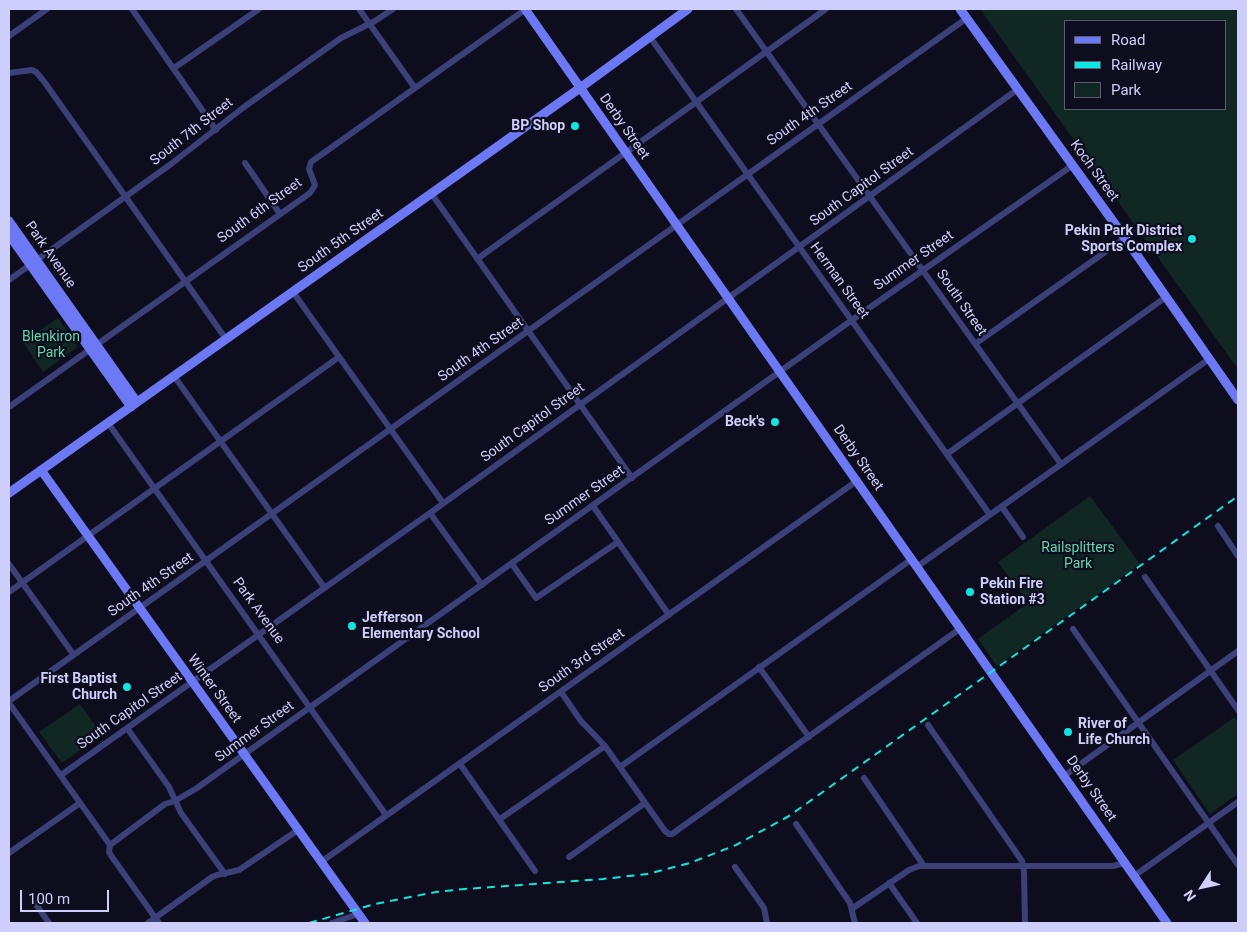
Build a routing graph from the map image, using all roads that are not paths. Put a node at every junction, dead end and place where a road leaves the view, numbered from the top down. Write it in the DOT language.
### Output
graph roads {
  1 [pos="47,9"];
  2 [pos="132,9"];
  3 [pos="259,9"];
  4 [pos="359,9"];
  5 [pos="393,9"];
  6 [pos="526,9"];
  7 [pos="688,9"];
  8 [pos="736,9"];
  9 [pos="826,9"];
  10 [pos="960,9"];
  11 [pos="967,18"];
  12 [pos="370,24"];
  13 [pos="9,36"];
  14 [pos="650,37"];
  15 [pos="766,52"];
  16 [pos="174,68"];
  17 [pos="9,74"];
  18 [pos="415,88"];
  19 [pos="580,88"];
  20 [pos="1018,89"];
  21 [pos="697,102"];
  22 [pos="818,124"];
  23 [pos="216,130"];
  24 [pos="626,153"];
  25 [pos="245,163"];
  26 [pos="1073,165"];
  27 [pos="747,174"];
  28 [pos="431,194"];
  29 [pos="126,197"];
  30 [pos="869,197"];
  31 [pos="280,214"];
  32 [pos="9,221"];
  33 [pos="677,225"];
  34 [pos="9,235"];
  35 [pos="1125,238"];
  36 [pos="799,247"];
  37 [pos="478,259"];
  38 [pos="33,262"];
  39 [pos="924,270"];
  40 [pos="9,280"];
  41 [pos="186,281"];
  42 [pos="293,292"];
  43 [pos="1166,297"];
  44 [pos="728,298"];
  45 [pos="852,320"];
  46 [pos="528,332"];
  47 [pos="226,339"];
  48 [pos="975,344"];
  49 [pos="93,347"];
  50 [pos="339,357"];
  51 [pos="1210,359"];
  52 [pos="781,372"];
  53 [pos="174,376"];
  54 [pos="1238,400"];
  55 [pos="1017,403"];
  56 [pos="134,405"];
  57 [pos="580,405"];
  58 [pos="9,407"];
  59 [pos="108,423"];
  60 [pos="390,430"];
  61 [pos="220,441"];
  62 [pos="947,454"];
  63 [pos="1061,464"];
  64 [pos="41,470"];
  65 [pos="632,478"];
  66 [pos="858,480"];
  67 [pos="154,488"];
  68 [pos="9,494"];
  69 [pos="443,503"];
  70 [pos="593,506"];
  71 [pos="1002,507"];
  72 [pos="430,512"];
  73 [pos="272,515"];
  74 [pos="990,515"];
  75 [pos="1218,526"];
  76 [pos="88,535"];
  77 [pos="1023,536"];
  78 [pos="618,542"];
  79 [pos="1238,556"];
  80 [pos="206,561"];
  81 [pos="915,563"];
  82 [pos="9,564"];
  83 [pos="512,564"];
  84 [pos="1145,577"];
  85 [pos="22,582"];
  86 [pos="482,585"];
  87 [pos="324,587"];
  88 [pos="9,592"];
  89 [pos="139,608"];
  90 [pos="669,615"];
  91 [pos="961,628"];
  92 [pos="1073,629"];
  93 [pos="258,634"];
  94 [pos="1238,651"];
  95 [pos="73,654"];
  96 [pos="759,667"];
  97 [pos="1211,670"];
  98 [pos="192,682"];
  99 [pos="561,692"];
  100 [pos="9,702"];
  101 [pos="310,707"];
  102 [pos="1238,710"];
  103 [pos="1138,722"];
  104 [pos="928,724"];
  105 [pos="127,728"];
  106 [pos="809,737"];
  107 [pos="604,746"];
  108 [pos="244,755"];
  109 [pos="460,764"];
  110 [pos="620,767"];
  111 [pos="60,775"];
  112 [pos="1064,776"];
  113 [pos="864,778"];
  114 [pos="176,800"];
  115 [pos="1238,802"];
  116 [pos="80,803"];
  117 [pos="646,803"];
  118 [pos="386,815"];
  119 [pos="500,819"];
  120 [pos="1208,823"];
  121 [pos="796,824"];
  122 [pos="298,830"];
  123 [pos="110,845"];
  124 [pos="9,854"];
  125 [pos="569,857"];
  126 [pos="321,862"];
  127 [pos="1125,863"];
  128 [pos="1238,865"];
  129 [pos="924,866"];
  130 [pos="1023,866"];
  131 [pos="735,867"];
  132 [pos="535,871"];
  133 [pos="225,874"];
  134 [pos="1134,876"];
  135 [pos="889,883"];
  136 [pos="35,903"];
  137 [pos="853,908"];
  138 [pos="358,914"];
  139 [pos="157,921"];
  140 [pos="1165,921"];
  141 [pos="49,923"];
  142 [pos="148,923"];
  143 [pos="332,923"];
  144 [pos="365,923"];
  145 [pos="767,923"];
  146 [pos="855,923"];
  147 [pos="916,923"];
  148 [pos="1024,923"];
  1 -- 13 [label="street"];
  2 -- 16 [label="street"];
  3 -- 16 [label="street"];
  4 -- 12 [label="street"];
  5 -- 12 [label="street, South 7th Street"];
  6 -- 18 [label="street, South 6th Street"];
  6 -- 19 [label="street, Derby Street"];
  7 -- 14 [label="street, South 5th Street"];
  8 -- 15 [label="street, South Street"];
  9 -- 15 [label="street"];
  10 -- 11 [label="street, Koch Street"];
  11 -- 20 [label="street, Koch Street"];
  11 -- 22 [label="street, South 4th Street"];
  12 -- 18 [label="street"];
  12 -- 23 [label="street, South 7th Street"];
  14 -- 19 [label="street, South 5th Street"];
  14 -- 21 [label="street, Herman Street"];
  15 -- 21 [label="street"];
  15 -- 22 [label="street, South Street"];
  16 -- 23 [label="street"];
  17 -- 29 [label="street"];
  18 -- 31 [label="street, South 6th Street"];
  19 -- 24 [label="street, Derby Street"];
  19 -- 28 [label="street, South 5th Street"];
  20 -- 26 [label="street, Koch Street"];
  20 -- 30 [label="street, South Capitol Street"];
  21 -- 24 [label="street"];
  21 -- 27 [label="street, Herman Street"];
  22 -- 27 [label="street, South 4th Street"];
  22 -- 30 [label="street, South Street"];
  23 -- 29 [label="street, South 7th Street"];
  24 -- 33 [label="street, Derby Street"];
  24 -- 37 [label="street"];
  25 -- 31 [label="street"];
  26 -- 35 [label="street, Koch Street"];
  26 -- 39 [label="street, Summer Street"];
  27 -- 33 [label="street, South 4th Street"];
  27 -- 36 [label="street, Herman Street"];
  28 -- 37 [label="street"];
  28 -- 42 [label="street, South 5th Street"];
  29 -- 38 [label="street, South 7th Street"];
  29 -- 41 [label="street"];
  30 -- 36 [label="street, South Capitol Street"];
  30 -- 39 [label="street, South Street"];
  31 -- 41 [label="street, South 6th Street"];
  32 -- 38 [label="street, Park Avenue"];
  33 -- 44 [label="street, Derby Street"];
  33 -- 46 [label="street, South 4th Street"];
  34 -- 38 [label="street, Park Avenue"];
  35 -- 43 [label="street, Koch Street"];
  35 -- 48 [label="street"];
  36 -- 44 [label="street, South Capitol Street"];
  36 -- 45 [label="street, Herman Street"];
  37 -- 46 [label="street"];
  38 -- 40 [label="street, South 7th Street"];
  38 -- 49 [label="street, Park Avenue"];
  39 -- 45 [label="street, Summer Street"];
  39 -- 48 [label="street, South Street"];
  41 -- 47 [label="street"];
  41 -- 49 [label="street, South 6th Street"];
  42 -- 47 [label="street, South 5th Street"];
  42 -- 50 [label="street"];
  43 -- 51 [label="street, Koch Street"];
  43 -- 55 [label="street"];
  44 -- 52 [label="street, Derby Street"];
  44 -- 57 [label="street, South Capitol Street"];
  45 -- 52 [label="street, Summer Street"];
  45 -- 62 [label="street, Herman Street"];
  46 -- 57 [label="street"];
  46 -- 60 [label="street, South 4th Street"];
  47 -- 53 [label="street, South 5th Street"];
  48 -- 55 [label="street, South Street"];
  49 -- 56 [label="street, Park Avenue"];
  49 -- 58 [label="street, South 6th Street"];
  50 -- 60 [label="street"];
  50 -- 61 [label="street"];
  51 -- 54 [label="street, Koch Street"];
  51 -- 63 [label="street"];
  52 -- 65 [label="street, Summer Street"];
  52 -- 66 [label="street, Derby Street"];
  53 -- 56 [label="street, South 5th Street"];
  53 -- 61 [label="street"];
  55 -- 62 [label="street"];
  55 -- 63 [label="street, South Street"];
  56 -- 59 [label="street, South 5th Street"];
  57 -- 65 [label="street"];
  57 -- 69 [label="street, South Capitol Street"];
  59 -- 64 [label="street, South 5th Street"];
  59 -- 67 [label="street, Park Avenue"];
  60 -- 69 [label="street"];
  60 -- 73 [label="street, South 4th Street"];
  61 -- 67 [label="street"];
  61 -- 73 [label="street"];
  62 -- 74 [label="street, Herman Street"];
  63 -- 71 [label="street"];
  64 -- 68 [label="street, South 5th Street"];
  64 -- 76 [label="street, Winter Street"];
  65 -- 70 [label="street, Summer Street"];
  66 -- 81 [label="street, Derby Street"];
  66 -- 90 [label="street, South 3rd Street"];
  67 -- 76 [label="street"];
  67 -- 80 [label="street, Park Avenue"];
  69 -- 72 [label="street, South Capitol Street"];
  70 -- 78 [label="street"];
  70 -- 83 [label="street, Summer Street"];
  71 -- 74 [label="street"];
  71 -- 77 [label="street"];
  72 -- 86 [label="street"];
  72 -- 87 [label="street, South Capitol Street"];
  73 -- 80 [label="street, South 4th Street"];
  73 -- 87 [label="street"];
  74 -- 81 [label="street"];
  75 -- 79 [label="street"];
  76 -- 85 [label="street"];
  76 -- 89 [label="street, Winter Street"];
  78 -- 83 [label="street"];
  78 -- 90 [label="street"];
  80 -- 89 [label="street, South 4th Street"];
  80 -- 93 [label="street, Park Avenue"];
  81 -- 91 [label="street, Derby Street"];
  81 -- 96 [label="street"];
  82 -- 85 [label="street"];
  83 -- 86 [label="street, Summer Street"];
  84 -- 97 [label="street"];
  85 -- 88 [label="street"];
  85 -- 95 [label="street"];
  86 -- 101 [label="street, Summer Street"];
  87 -- 93 [label="street, South Capitol Street"];
  89 -- 95 [label="street, South 4th Street"];
  89 -- 98 [label="street, Winter Street"];
  90 -- 99 [label="street, South 3rd Street"];
  91 -- 106 [label="street"];
  91 -- 112 [label="street, Derby Street"];
  92 -- 103 [label="street"];
  93 -- 98 [label="street, South Capitol Street"];
  93 -- 101 [label="street, Park Avenue"];
  94 -- 97 [label="street"];
  95 -- 100 [label="street, South 4th Street"];
  96 -- 106 [label="street"];
  96 -- 110 [label="street"];
  97 -- 102 [label="street"];
  97 -- 103 [label="street"];
  98 -- 105 [label="street, South Capitol Street"];
  98 -- 108 [label="street, Winter Street"];
  99 -- 107 [label="street"];
  99 -- 109 [label="street, South 3rd Street"];
  100 -- 111 [label="street"];
  101 -- 108 [label="street, Summer Street"];
  101 -- 118 [label="street, Park Avenue"];
  103 -- 112 [label="street"];
  103 -- 120 [label="street"];
  104 -- 130 [label="street"];
  105 -- 111 [label="street, South Capitol Street"];
  105 -- 114 [label="street"];
  106 -- 117 [label="street"];
  107 -- 110 [label="street"];
  107 -- 119 [label="street"];
  108 -- 114 [label="street, Summer Street"];
  108 -- 122 [label="street, Winter Street"];
  109 -- 118 [label="street, South 3rd Street"];
  109 -- 119 [label="street"];
  110 -- 117 [label="street"];
  111 -- 116 [label="street"];
  112 -- 127 [label="street, Derby Street"];
  113 -- 129 [label="street"];
  114 -- 123 [label="street, Summer Street"];
  114 -- 133 [label="street"];
  115 -- 120 [label="street"];
  116 -- 123 [label="street"];
  116 -- 124 [label="street"];
  117 -- 125 [label="street"];
  118 -- 126 [label="street, South 3rd Street"];
  119 -- 132 [label="street"];
  120 -- 128 [label="street"];
  120 -- 134 [label="street"];
  121 -- 137 [label="street"];
  122 -- 126 [label="street, Winter Street"];
  122 -- 133 [label="street"];
  123 -- 139 [label="street"];
  126 -- 138 [label="street, Winter Street"];
  127 -- 130 [label="street"];
  127 -- 134 [label="street, Derby Street"];
  129 -- 130 [label="street"];
  129 -- 135 [label="street"];
  130 -- 148 [label="street"];
  131 -- 145 [label="street"];
  133 -- 139 [label="street"];
  134 -- 140 [label="street, Derby Street"];
  135 -- 137 [label="street"];
  135 -- 147 [label="street"];
  136 -- 141 [label="street"];
  137 -- 146 [label="street"];
  138 -- 143 [label="street"];
  138 -- 144 [label="street, Winter Street"];
  139 -- 142 [label="street"];
}
